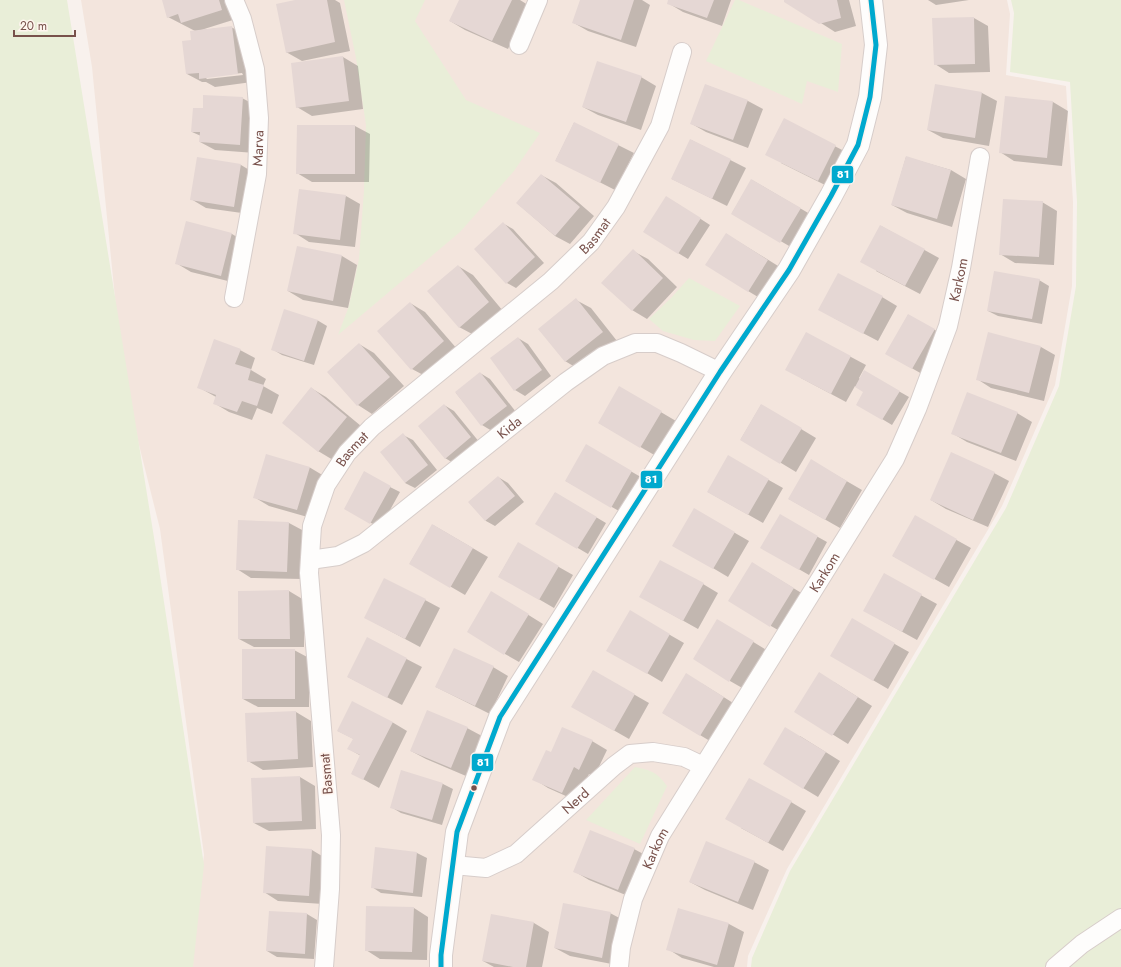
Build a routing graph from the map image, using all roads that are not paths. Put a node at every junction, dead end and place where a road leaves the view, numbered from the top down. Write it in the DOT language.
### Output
graph roads {
  1 [pos="234,0"];
  2 [pos="538,0"];
  3 [pos="871,0"];
  4 [pos="519,45"];
  5 [pos="682,52"];
  6 [pos="980,157"];
  7 [pos="234,298"];
  8 [pos="720,372"];
  9 [pos="310,560"];
  10 [pos="703,766"];
  11 [pos="453,865"];
  12 [pos="1121,918"];
  13 [pos="324,967"];
  14 [pos="441,967"];
  15 [pos="619,967"];
  16 [pos="1055,967"];
  1 -- 7 [label="street, Marva"];
  2 -- 4 [label="street"];
  3 -- 8 [label="street"];
  5 -- 9 [label="street, Basmat"];
  6 -- 10 [label="street, Karkom"];
  8 -- 9 [label="street, Kida"];
  8 -- 11 [label="street"];
  9 -- 13 [label="street, Basmat"];
  10 -- 11 [label="street, Nerd"];
  10 -- 15 [label="street, Karkom"];
  11 -- 14 [label="street"];
  12 -- 16 [label="street"];
}
